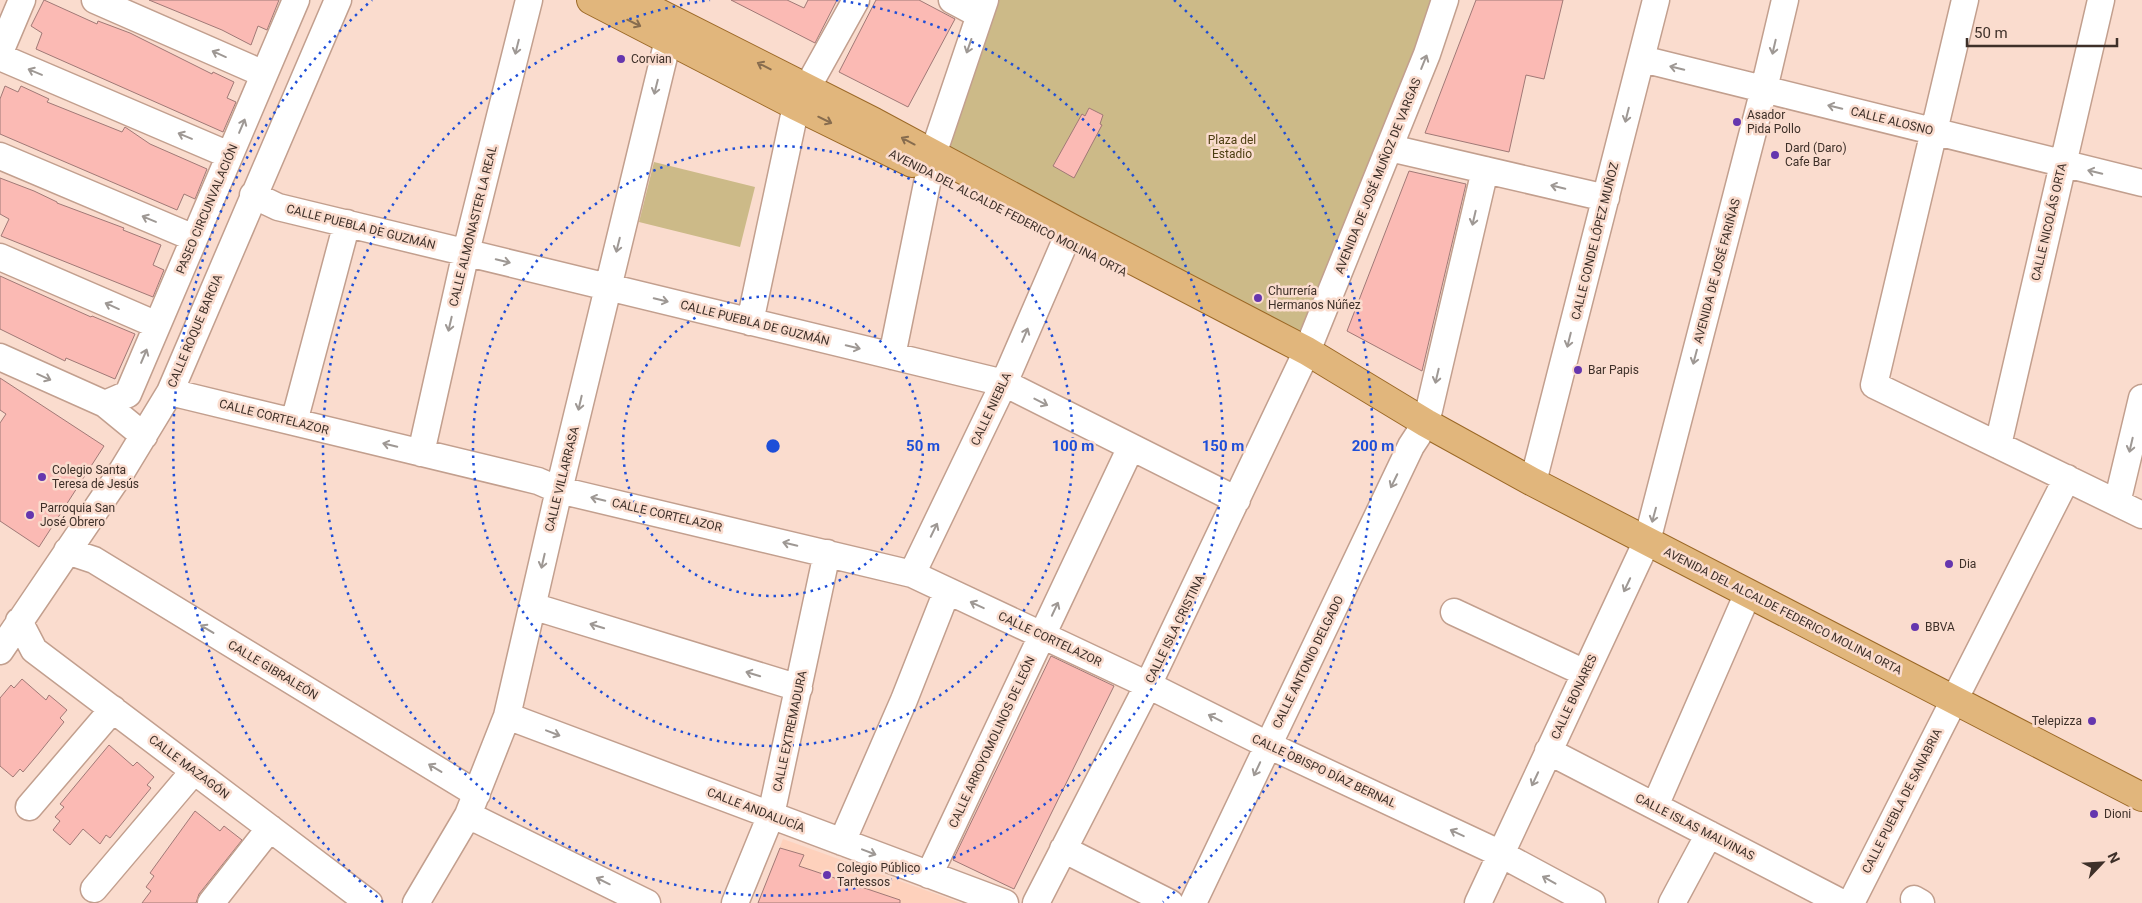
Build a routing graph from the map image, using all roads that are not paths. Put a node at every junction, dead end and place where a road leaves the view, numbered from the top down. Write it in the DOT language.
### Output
graph roads {
  1 [pos="22,0"];
  2 [pos="95,0"];
  3 [pos="296,0"];
  4 [pos="338,0"];
  5 [pos="529,0"];
  6 [pos="591,0"];
  7 [pos="856,0"];
  8 [pos="952,0"];
  9 [pos="1445,0"];
  10 [pos="1656,0"];
  11 [pos="1785,0"];
  12 [pos="1965,0"];
  13 [pos="2102,0"];
  14 [pos="648,3"];
  15 [pos="982,8"];
  16 [pos="668,40"];
  17 [pos="0,52"];
  18 [pos="0,57"];
  19 [pos="1642,59"];
  20 [pos="264,74"];
  21 [pos="1764,89"];
  22 [pos="802,97"];
  23 [pos="1934,132"];
  24 [pos="1390,148"];
  25 [pos="230,155"];
  26 [pos="0,156"];
  27 [pos="931,163"];
  28 [pos="2062,164"];
  29 [pos="1485,170"];
  30 [pos="2142,184"];
  31 [pos="253,195"];
  32 [pos="1606,198"];
  33 [pos="347,223"];
  34 [pos="194,238"];
  35 [pos="1065,242"];
  36 [pos="466,252"];
  37 [pos="0,257"];
  38 [pos="608,287"];
  39 [pos="750,322"];
  40 [pos="157,325"];
  41 [pos="892,356"];
  42 [pos="0,357"];
  43 [pos="1304,358"];
  44 [pos="1004,383"];
  45 [pos="170,392"];
  46 [pos="2142,398"];
  47 [pos="116,399"];
  48 [pos="294,422"];
  49 [pos="1426,423"];
  50 [pos="149,429"];
  51 [pos="1998,445"];
  52 [pos="1131,447"];
  53 [pos="421,452"];
  54 [pos="2067,478"];
  55 [pos="1533,482"];
  56 [pos="559,490"];
  57 [pos="1238,500"];
  58 [pos="2117,503"];
  59 [pos="2142,515"];
  60 [pos="1647,541"];
  61 [pos="67,551"];
  62 [pos="827,553"];
  63 [pos="912,574"];
  64 [pos="947,591"];
  65 [pos="1748,593"];
  66 [pos="532,606"];
  67 [pos="1454,612"];
  68 [pos="10,623"];
  69 [pos="1042,635"];
  70 [pos="0,651"];
  71 [pos="1585,673"];
  72 [pos="1148,685"];
  73 [pos="799,688"];
  74 [pos="1953,699"];
  75 [pos="113,709"];
  76 [pos="507,716"];
  77 [pos="1268,745"];
  78 [pos="1548,751"];
  79 [pos="194,770"];
  80 [pos="2141,793"];
  81 [pos="472,804"];
  82 [pos="1654,806"];
  83 [pos="29,807"];
  84 [pos="771,815"];
  85 [pos="270,828"];
  86 [pos="1709,834"];
  87 [pos="842,842"];
  88 [pos="1063,849"];
  89 [pos="1501,854"];
  90 [pos="929,875"];
  91 [pos="94,889"];
  92 [pos="212,903"];
  93 [pos="369,903"];
  94 [pos="416,903"];
  95 [pos="647,903"];
  96 [pos="735,903"];
  97 [pos="1005,903"];
  98 [pos="1036,903"];
  99 [pos="1170,903"];
  100 [pos="1193,903"];
  101 [pos="1478,903"];
  102 [pos="1592,903"];
  103 [pos="1672,903"];
  104 [pos="1842,903"];
  105 [pos="1851,903"];
  1 -- 17 [label="street"];
  20 -- 2 [label="street, one-way"];
  3 -- 20 [label="street, PASEO CIRCUNVALACIÓN"];
  4 -- 31 [label="street, CALLE ROQUE BARCIA"];
  5 -- 36 [label="street, CALLE ALMONASTER LA REAL, one-way"];
  6 -- 16 [label="main road, AVENIDA DEL ALCALDE FEDERICO MOLINA ORTA, one-way"];
  7 -- 22 [label="street"];
  8 -- 15 [label="street"];
  24 -- 9 [label="street, AVENIDA DE JOSÉ MUÑOZ DE VARGAS, one-way"];
  10 -- 19 [label="street, CALLE CONDE LÓPEZ MUÑOZ"];
  11 -- 21 [label="street, AVENIDA DE JOSÉ FARIÑAS, one-way"];
  12 -- 23 [label="street"];
  13 -- 28 [label="street, CALLE NICOLÁS ORTA"];
  22 -- 14 [label="main road, AVENIDA DEL ALCALDE FEDERICO MOLINA ORTA, one-way"];
  15 -- 27 [label="street, one-way"];
  16 -- 22 [label="main road, AVENIDA DEL ALCALDE FEDERICO MOLINA ORTA"];
  16 -- 38 [label="street, CALLE VILLARRASA, one-way"];
  25 -- 18 [label="street, one-way"];
  21 -- 19 [label="street, CALLE ALOSNO, one-way"];
  19 -- 32 [label="street, CALLE CONDE LÓPEZ MUÑOZ, one-way"];
  25 -- 20 [label="street, PASEO CIRCUNVALACIÓN, one-way"];
  23 -- 21 [label="street, CALLE ALOSNO, one-way"];
  21 -- 60 [label="street, AVENIDA DE JOSÉ FARIÑAS, one-way"];
  22 -- 27 [label="main road, AVENIDA DEL ALCALDE FEDERICO MOLINA ORTA"];
  22 -- 39 [label="street"];
  23 -- 28 [label="street, CALLE ALOSNO"];
  23 -- 51 [label="street"];
  24 -- 29 [label="street"];
  24 -- 43 [label="street, AVENIDA DE JOSÉ MUÑOZ DE VARGAS"];
  25 -- 34 [label="street, PASEO CIRCUNVALACIÓN"];
  34 -- 26 [label="street, one-way"];
  27 -- 35 [label="main road, AVENIDA DEL ALCALDE FEDERICO MOLINA ORTA"];
  27 -- 41 [label="street"];
  27 -- 43 [label="main road, AVENIDA DEL ALCALDE FEDERICO MOLINA ORTA"];
  30 -- 28 [label="street, CALLE ALOSNO, one-way"];
  28 -- 51 [label="street, CALLE NICOLÁS ORTA"];
  32 -- 29 [label="street, one-way"];
  29 -- 49 [label="street, CALLE ANTONIO DELGADO, one-way"];
  31 -- 33 [label="street, CALLE PUEBLA DE GUZMÁN"];
  31 -- 45 [label="street, CALLE ROQUE BARCIA"];
  32 -- 55 [label="street, CALLE CONDE LÓPEZ MUÑOZ, one-way"];
  33 -- 36 [label="street, CALLE PUEBLA DE GUZMÁN"];
  33 -- 48 [label="street"];
  34 -- 40 [label="street, PASEO CIRCUNVALACIÓN"];
  35 -- 43 [label="main road, AVENIDA DEL ALCALDE FEDERICO MOLINA ORTA"];
  44 -- 35 [label="street, CALLE NIEBLA, one-way"];
  36 -- 38 [label="street, CALLE PUEBLA DE GUZMÁN, one-way"];
  36 -- 53 [label="street, CALLE ALMONASTER LA REAL, one-way"];
  40 -- 37 [label="street, one-way"];
  38 -- 39 [label="street, CALLE PUEBLA DE GUZMÁN, one-way"];
  38 -- 56 [label="street, CALLE VILLARRASA, one-way"];
  39 -- 41 [label="street, CALLE PUEBLA DE GUZMÁN, one-way"];
  47 -- 40 [label="street, PASEO CIRCUNVALACIÓN, one-way"];
  41 -- 44 [label="street, CALLE PUEBLA DE GUZMÁN"];
  42 -- 47 [label="street, one-way"];
  43 -- 49 [label="main road, AVENIDA DEL ALCALDE FEDERICO MOLINA ORTA"];
  43 -- 57 [label="street, CALLE ISLA CRISTINA"];
  44 -- 52 [label="street, CALLE PUEBLA DE GUZMÁN, one-way"];
  63 -- 44 [label="street, CALLE NIEBLA, one-way"];
  45 -- 48 [label="street, CALLE CORTELAZOR"];
  45 -- 50 [label="street, CALLE ROQUE BARCIA"];
  46 -- 58 [label="street, one-way"];
  47 -- 50 [label="street"];
  53 -- 48 [label="street, CALLE CORTELAZOR, one-way"];
  49 -- 55 [label="main road, AVENIDA DEL ALCALDE FEDERICO MOLINA ORTA"];
  49 -- 77 [label="street, CALLE ANTONIO DELGADO, one-way"];
  50 -- 61 [label="street, CALLE ROQUE BARCIA"];
  51 -- 54 [label="street"];
  52 -- 57 [label="street, CALLE PUEBLA DE GUZMÁN"];
  69 -- 52 [label="street, CALLE ARROYOMOLINOS DE LEÓN, one-way"];
  53 -- 56 [label="street, CALLE CORTELAZOR"];
  54 -- 58 [label="street"];
  54 -- 74 [label="street, CALLE PUEBLA DE SANABRIA"];
  55 -- 60 [label="main road, AVENIDA DEL ALCALDE FEDERICO MOLINA ORTA"];
  62 -- 56 [label="street, CALLE CORTELAZOR, one-way"];
  56 -- 66 [label="street, CALLE VILLARRASA, one-way"];
  57 -- 72 [label="street, CALLE ISLA CRISTINA"];
  58 -- 59 [label="street"];
  60 -- 65 [label="main road, AVENIDA DEL ALCALDE FEDERICO MOLINA ORTA"];
  60 -- 71 [label="street, CALLE BONARES, one-way"];
  61 -- 68 [label="street, CALLE ROQUE BARCIA"];
  81 -- 61 [label="street, CALLE GIBRALEÓN, one-way"];
  62 -- 63 [label="street, CALLE CORTELAZOR"];
  62 -- 73 [label="street, CALLE EXTREMADURA"];
  63 -- 64 [label="street, CALLE CORTELAZOR"];
  69 -- 64 [label="street, CALLE CORTELAZOR, one-way"];
  64 -- 87 [label="street"];
  65 -- 74 [label="main road, AVENIDA DEL ALCALDE FEDERICO MOLINA ORTA"];
  65 -- 82 [label="street"];
  73 -- 66 [label="street, one-way"];
  66 -- 76 [label="street, CALLE VILLARRASA"];
  67 -- 71 [label="street"];
  68 -- 70 [label="street, CALLE ROQUE BARCIA"];
  68 -- 75 [label="street, CALLE MAZAGÓN"];
  69 -- 72 [label="street, CALLE CORTELAZOR"];
  69 -- 90 [label="street, CALLE ARROYOMOLINOS DE LEÓN"];
  71 -- 78 [label="street, CALLE BONARES"];
  77 -- 72 [label="street, CALLE OBISPO DÍAZ BERNAL, one-way"];
  72 -- 88 [label="street, CALLE ISLA CRISTINA"];
  73 -- 84 [label="street, CALLE EXTREMADURA"];
  74 -- 80 [label="main road, AVENIDA DEL ALCALDE FEDERICO MOLINA ORTA"];
  74 -- 105 [label="street, CALLE PUEBLA DE SANABRIA"];
  75 -- 79 [label="street, CALLE MAZAGÓN"];
  75 -- 83 [label="street"];
  76 -- 81 [label="street, CALLE VILLARRASA"];
  76 -- 84 [label="street, CALLE ANDALUCÍA, one-way"];
  89 -- 77 [label="street, CALLE OBISPO DÍAZ BERNAL, one-way"];
  77 -- 100 [label="street, CALLE ANTONIO DELGADO, one-way"];
  78 -- 82 [label="street, CALLE ISLAS MALVINAS"];
  78 -- 89 [label="street, CALLE BONARES, one-way"];
  79 -- 85 [label="street, CALLE MAZAGÓN"];
  79 -- 91 [label="street"];
  81 -- 94 [label="street, CALLE VILLARRASA"];
  95 -- 81 [label="street, CALLE GIBRALEÓN, one-way"];
  82 -- 86 [label="street, CALLE ISLAS MALVINAS"];
  84 -- 87 [label="street, CALLE ANDALUCÍA"];
  84 -- 96 [label="street, CALLE EXTREMADURA"];
  85 -- 92 [label="street"];
  85 -- 93 [label="street, CALLE MAZAGÓN"];
  86 -- 103 [label="street"];
  86 -- 104 [label="street, CALLE ISLAS MALVINAS"];
  87 -- 90 [label="street, CALLE ANDALUCÍA, one-way"];
  88 -- 98 [label="street, CALLE ISLA CRISTINA"];
  88 -- 99 [label="street"];
  89 -- 101 [label="street, CALLE BONARES"];
  102 -- 89 [label="street, CALLE OBISPO DÍAZ BERNAL, one-way"];
  90 -- 97 [label="street, CALLE ANDALUCÍA"];
}
